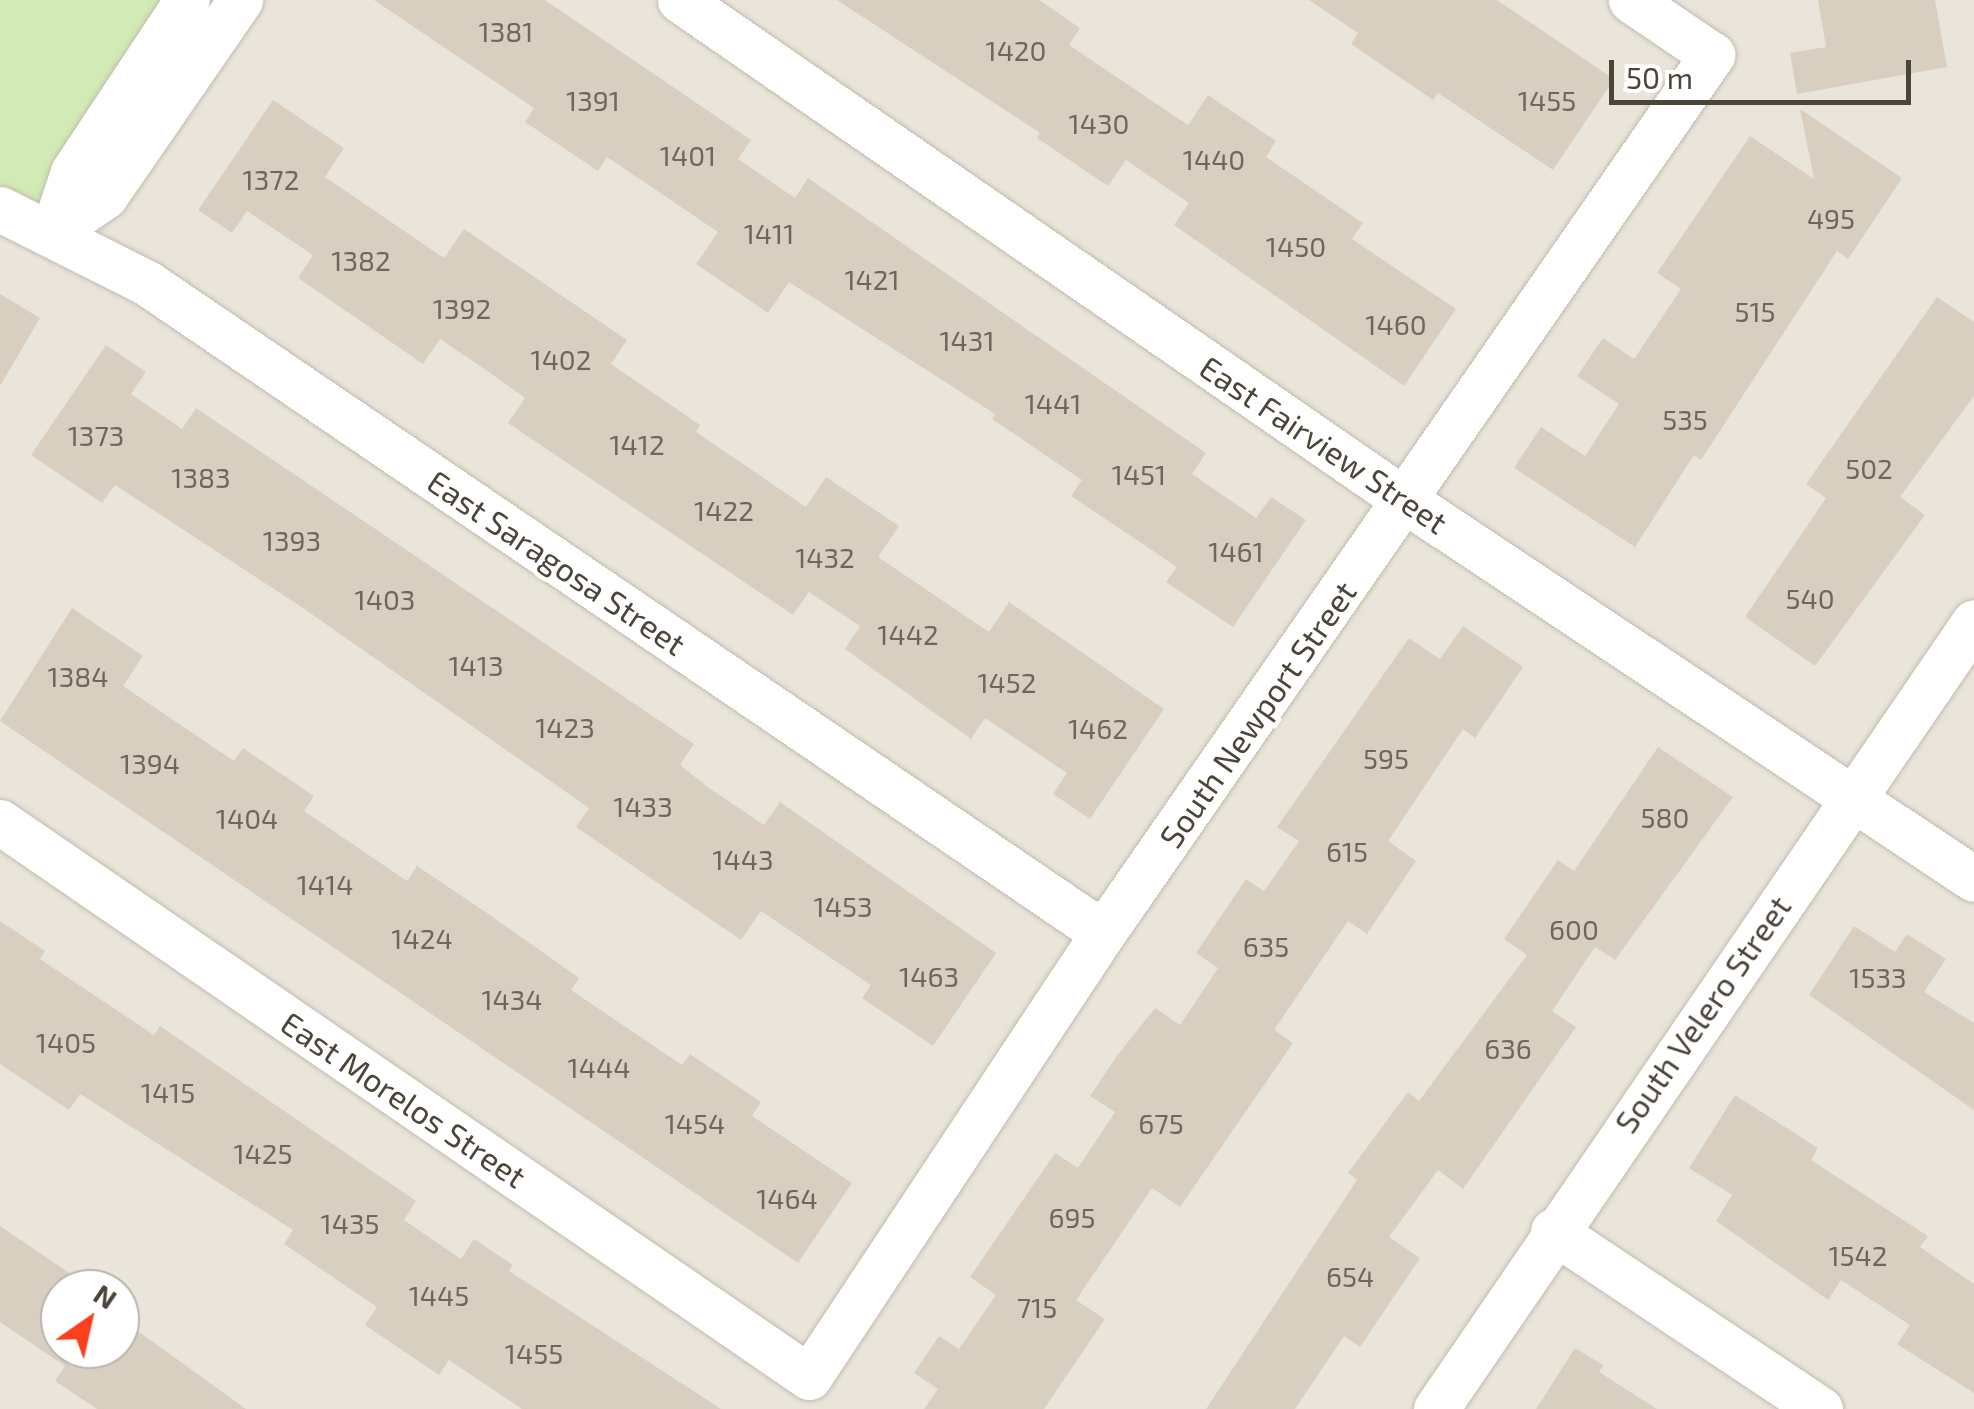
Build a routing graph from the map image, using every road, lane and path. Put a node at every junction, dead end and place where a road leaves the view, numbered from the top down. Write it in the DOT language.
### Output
graph roads {
  1 [pos="188,0"];
  2 [pos="240,0"];
  3 [pos="680,0"];
  4 [pos="1631,0"];
  5 [pos="0,209"];
  6 [pos="53,232"];
  7 [pos="1406,501"];
  8 [pos="1974,622"];
  9 [pos="1852,796"];
  10 [pos="0,822"];
  11 [pos="1974,879"];
  12 [pos="1103,933"];
  13 [pos="1552,1231"];
  14 [pos="809,1377"];
  15 [pos="1436,1409"];
  16 [pos="1820,1409"];
  1 -- 6 [label="street"];
  2 -- 6 [label="street"];
  3 -- 7 [label="street, East Fairview Street"];
  4 -- 7 [label="street, South Newport Street"];
  5 -- 6 [label="street, East Saragosa Street"];
  6 -- 12 [label="street, East Saragosa Street"];
  7 -- 9 [label="street, East Fairview Street"];
  7 -- 12 [label="street, South Newport Street"];
  8 -- 9 [label="street, South Velero Street"];
  9 -- 11 [label="street, East Fairview Street"];
  9 -- 13 [label="street, South Velero Street"];
  10 -- 14 [label="street, East Morelos Street"];
  12 -- 14 [label="street, South Newport Street"];
  13 -- 15 [label="street, South Velero Street"];
  13 -- 16 [label="street"];
}
